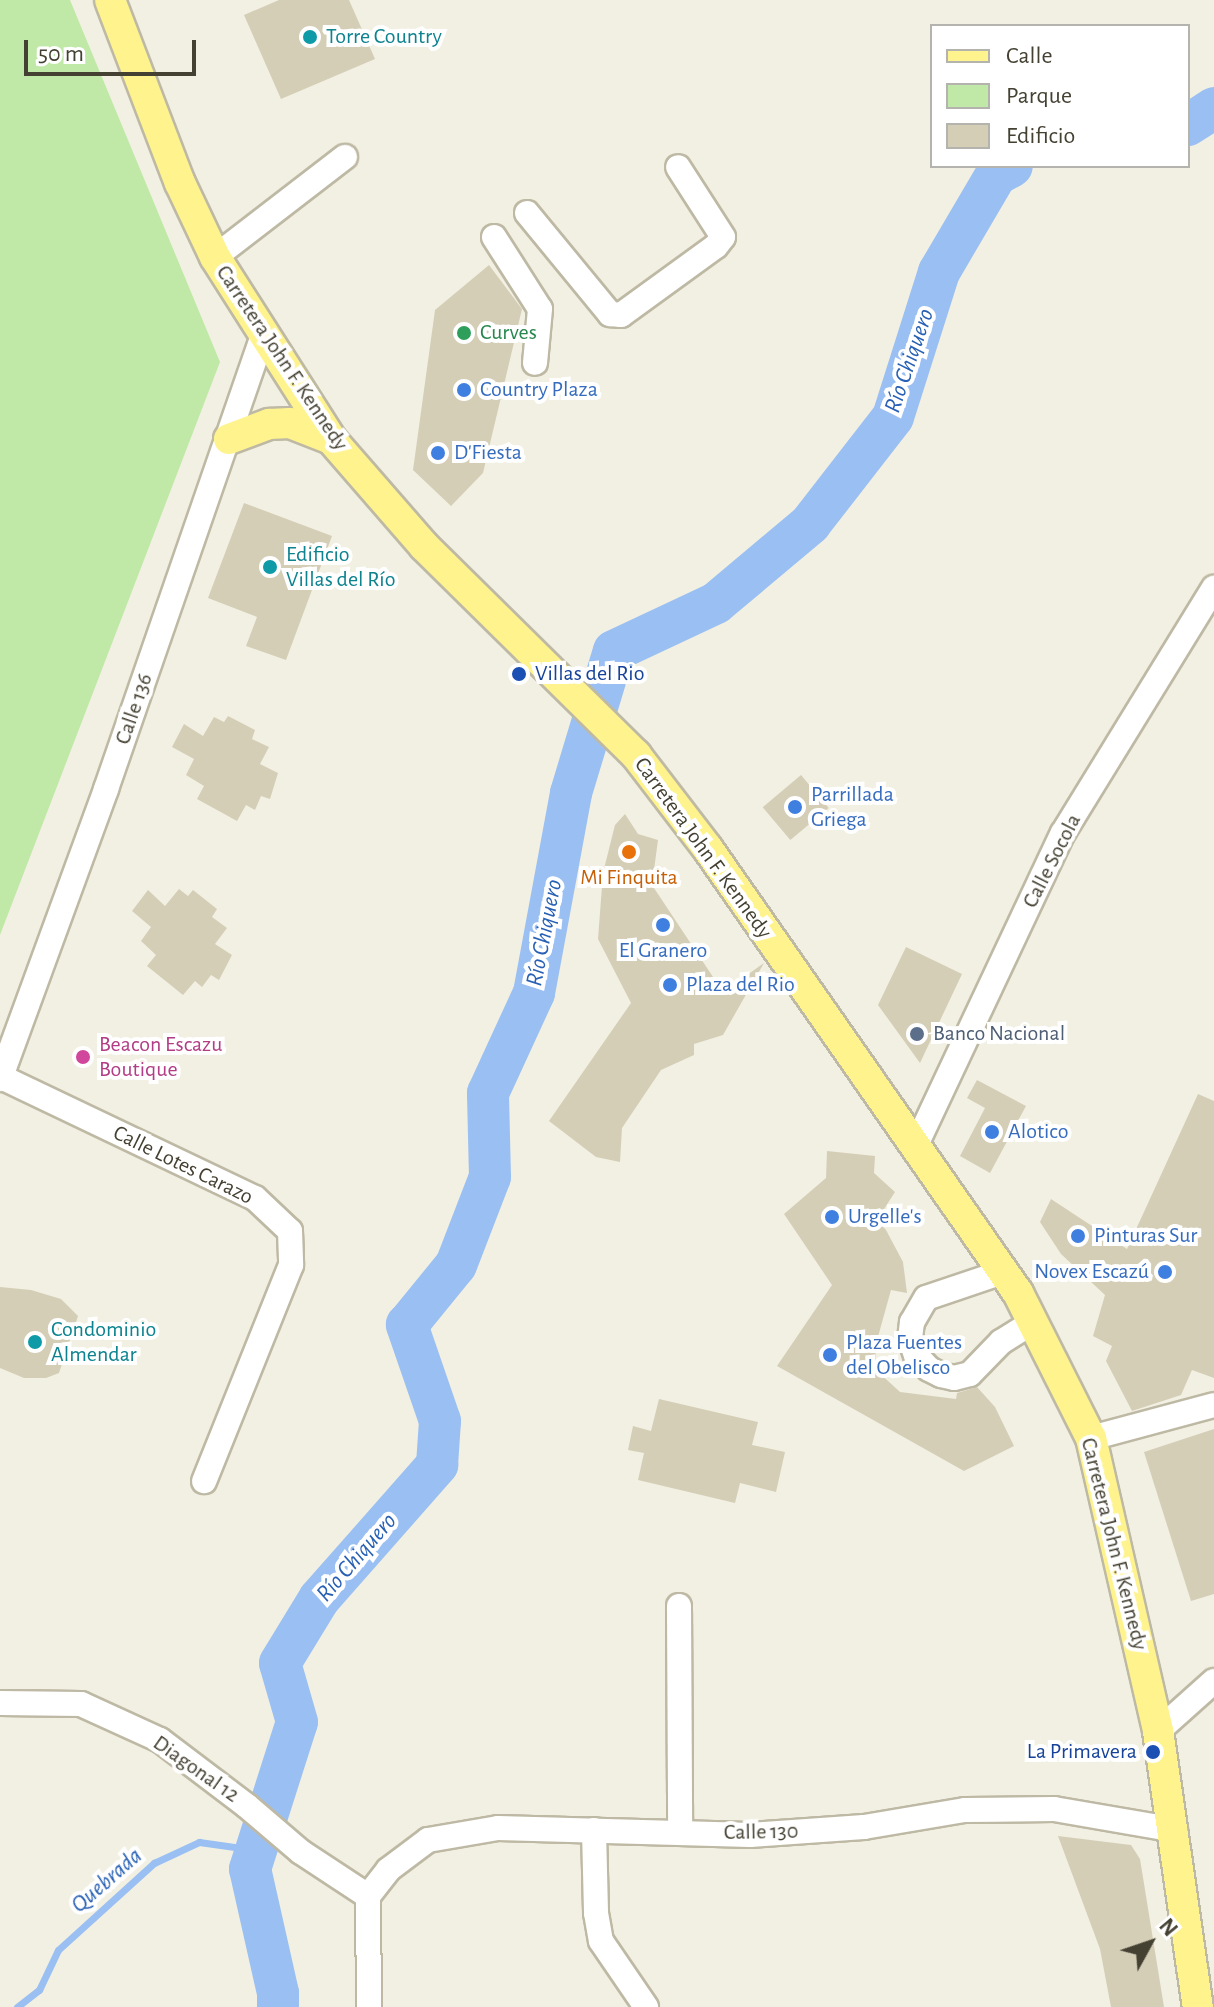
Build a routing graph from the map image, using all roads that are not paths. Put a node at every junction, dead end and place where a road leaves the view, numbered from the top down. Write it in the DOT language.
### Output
graph roads {
  1 [pos="110,0"];
  2 [pos="345,157"];
  3 [pos="678,167"];
  4 [pos="527,213"];
  5 [pos="494,237"];
  6 [pos="215,257"];
  7 [pos="263,336"];
  8 [pos="535,363"];
  9 [pos="229,439"];
  10 [pos="331,439"];
  11 [pos="1214,588"];
  12 [pos="0,1078"];
  13 [pos="915,1147"];
  14 [pos="1003,1272"];
  15 [pos="1033,1322"];
  16 [pos="1214,1405"];
  17 [pos="1091,1438"];
  18 [pos="204,1481"];
  19 [pos="679,1606"];
  20 [pos="1214,1681"];
  21 [pos="0,1703"];
  22 [pos="1158,1731"];
  23 [pos="594,1830"];
  24 [pos="1175,1830"];
  25 [pos="680,1831"];
  26 [pos="368,1896"];
  27 [pos="369,2007"];
  28 [pos="646,2007"];
  29 [pos="1198,2007"];
  1 -- 6 [label="main road, Carretera John F. Kennedy"];
  2 -- 6 [label="street"];
  3 -- 4 [label="street"];
  5 -- 8 [label="street"];
  6 -- 7 [label="main road, Carretera John F. Kennedy"];
  7 -- 9 [label="street, Calle 136"];
  7 -- 10 [label="main road, Carretera John F. Kennedy"];
  9 -- 10 [label="main road"];
  9 -- 12 [label="street, Calle 136"];
  10 -- 13 [label="main road, Carretera John F. Kennedy"];
  11 -- 13 [label="street, Calle Socola"];
  12 -- 18 [label="street, Calle Lotes Carazo"];
  13 -- 14 [label="main road, Carretera John F. Kennedy"];
  14 -- 15 [label="main road, Carretera John F. Kennedy"];
  14 -- 15 [label="street"];
  15 -- 17 [label="main road, Carretera John F. Kennedy"];
  16 -- 17 [label="street"];
  17 -- 22 [label="main road, Carretera John F. Kennedy"];
  19 -- 25 [label="street"];
  20 -- 22 [label="street"];
  21 -- 26 [label="street, Diagonal 12"];
  22 -- 24 [label="main road, Carretera John F. Kennedy"];
  23 -- 25 [label="street, Calle 130"];
  23 -- 26 [label="street, Calle 130"];
  23 -- 28 [label="street"];
  24 -- 25 [label="street, Calle 130"];
  24 -- 29 [label="main road, Carretera John F. Kennedy"];
  26 -- 27 [label="street"];
}
